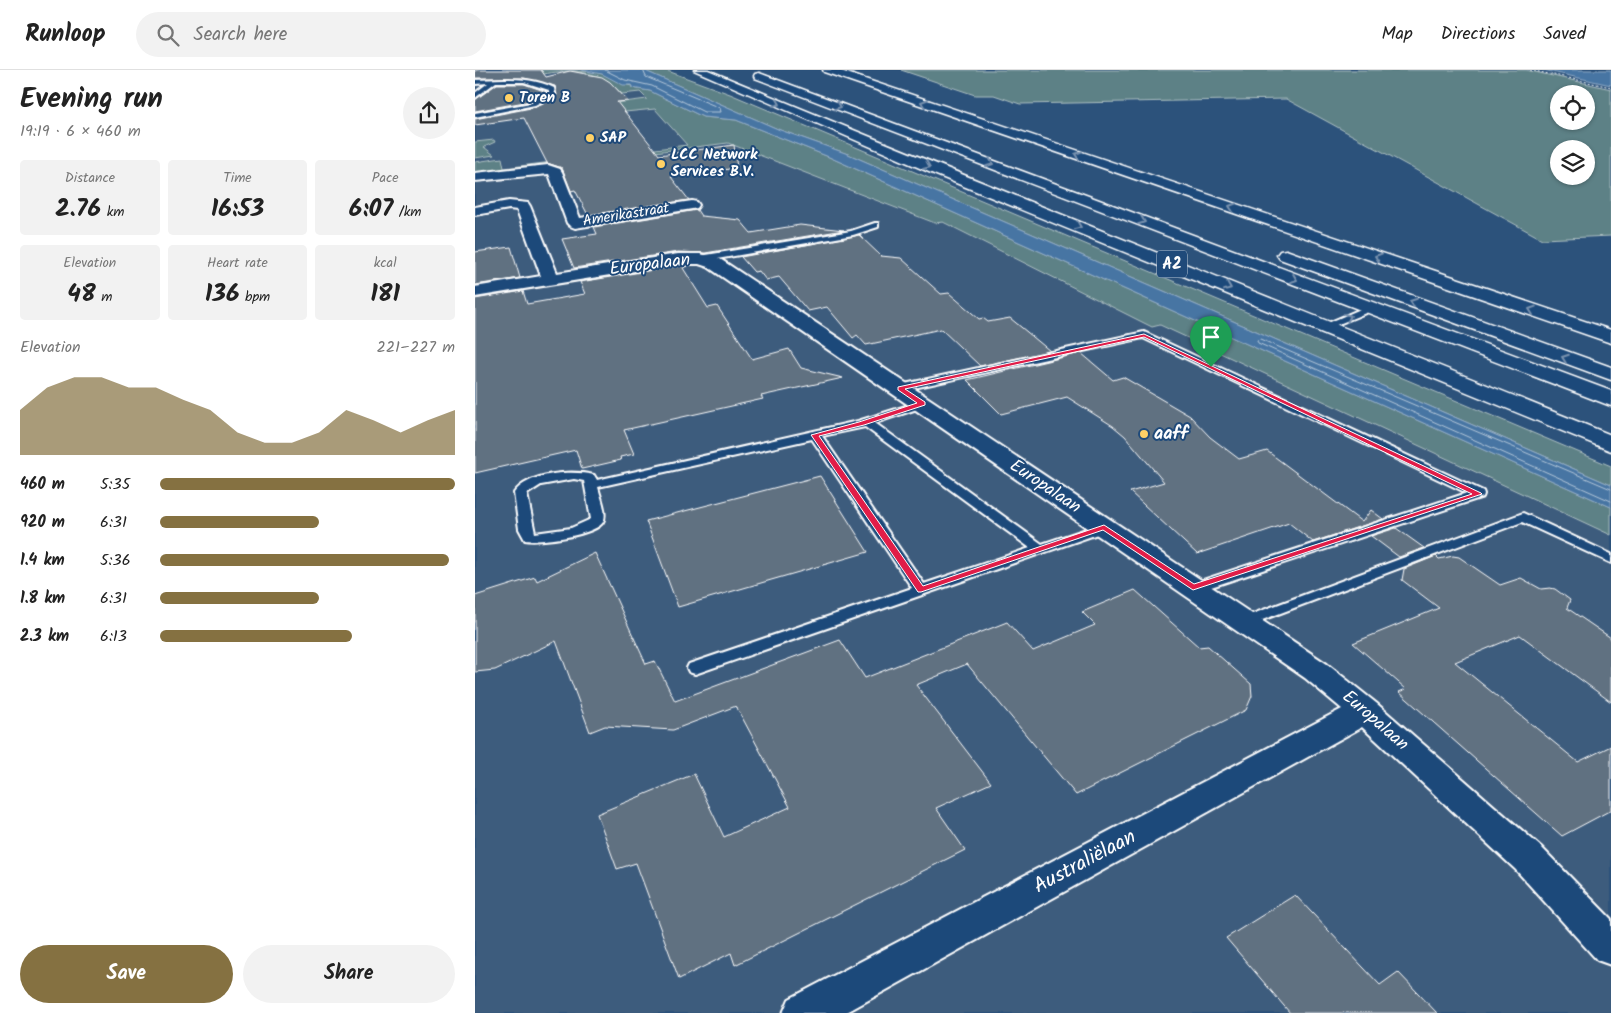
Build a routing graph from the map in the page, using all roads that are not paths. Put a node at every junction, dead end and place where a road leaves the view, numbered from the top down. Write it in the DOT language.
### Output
graph roads {
  1 [pos="744,70"];
  2 [pos="778,70"];
  3 [pos="828,70"];
  4 [pos="841,70"];
  5 [pos="695,71"];
  6 [pos="495,81"];
  7 [pos="475,82"];
  8 [pos="871,85"];
  9 [pos="475,96"];
  10 [pos="475,115"];
  11 [pos="1012,155"];
  12 [pos="475,177"];
  13 [pos="692,205"];
  14 [pos="475,211"];
  15 [pos="875,225"];
  16 [pos="1274,251"];
  17 [pos="701,259"];
  18 [pos="551,280"];
  19 [pos="475,292"];
  20 [pos="1370,308"];
  21 [pos="1326,326"];
  22 [pos="1611,337"];
  23 [pos="1611,374"];
  24 [pos="900,388"];
  25 [pos="1611,399"];
  26 [pos="922,404"];
  27 [pos="866,422"];
  28 [pos="815,435"];
  29 [pos="1611,444"];
  30 [pos="592,486"];
  31 [pos="1104,527"];
  32 [pos="1040,549"];
  33 [pos="1611,560"];
  34 [pos="1193,588"];
  35 [pos="921,590"];
  36 [pos="1244,622"];
  37 [pos="695,668"];
  38 [pos="1365,711"];
  39 [pos="1611,947"];
  40 [pos="804,1013"];
  1 -- 20 [label="highway, A2, one-way"];
  2 -- 11 [label="highway"];
  3 -- 8 [label="highway"];
  4 -- 8 [label="highway"];
  5 -- 21 [label="highway, A2, one-way"];
  6 -- 7 [label="lane"];
  6 -- 9 [label="lane"];
  6 -- 10 [label="lane"];
  22 -- 8 [label="highway, one-way"];
  12 -- 13 [label="street, Amerikastraat"];
  14 -- 18 [label="street"];
  15 -- 17 [label="lane"];
  23 -- 16 [label="highway, one-way"];
  17 -- 18 [label="street, Europalaan"];
  17 -- 24 [label="street, Europalaan"];
  18 -- 19 [label="street, Europalaan"];
  21 -- 20 [label="lane, one-way"];
  20 -- 25 [label="highway, A2"];
  21 -- 29 [label="highway, A2"];
  24 -- 26 [label="street, Europalaan"];
  24 -- 34 [label="lane"];
  26 -- 27 [label="lane"];
  26 -- 31 [label="street, Europalaan"];
  27 -- 28 [label="lane"];
  27 -- 32 [label="lane"];
  28 -- 30 [label="lane"];
  28 -- 35 [label="lane"];
  30 -- 30 [label="lane"];
  31 -- 32 [label="lane"];
  31 -- 34 [label="street, Europalaan"];
  32 -- 35 [label="lane"];
  33 -- 36 [label="lane"];
  34 -- 36 [label="street, Europalaan"];
  35 -- 37 [label="lane"];
  36 -- 38 [label="street, Europalaan"];
  38 -- 39 [label="street, Europalaan"];
  38 -- 40 [label="street, Australiëlaan"];
}
